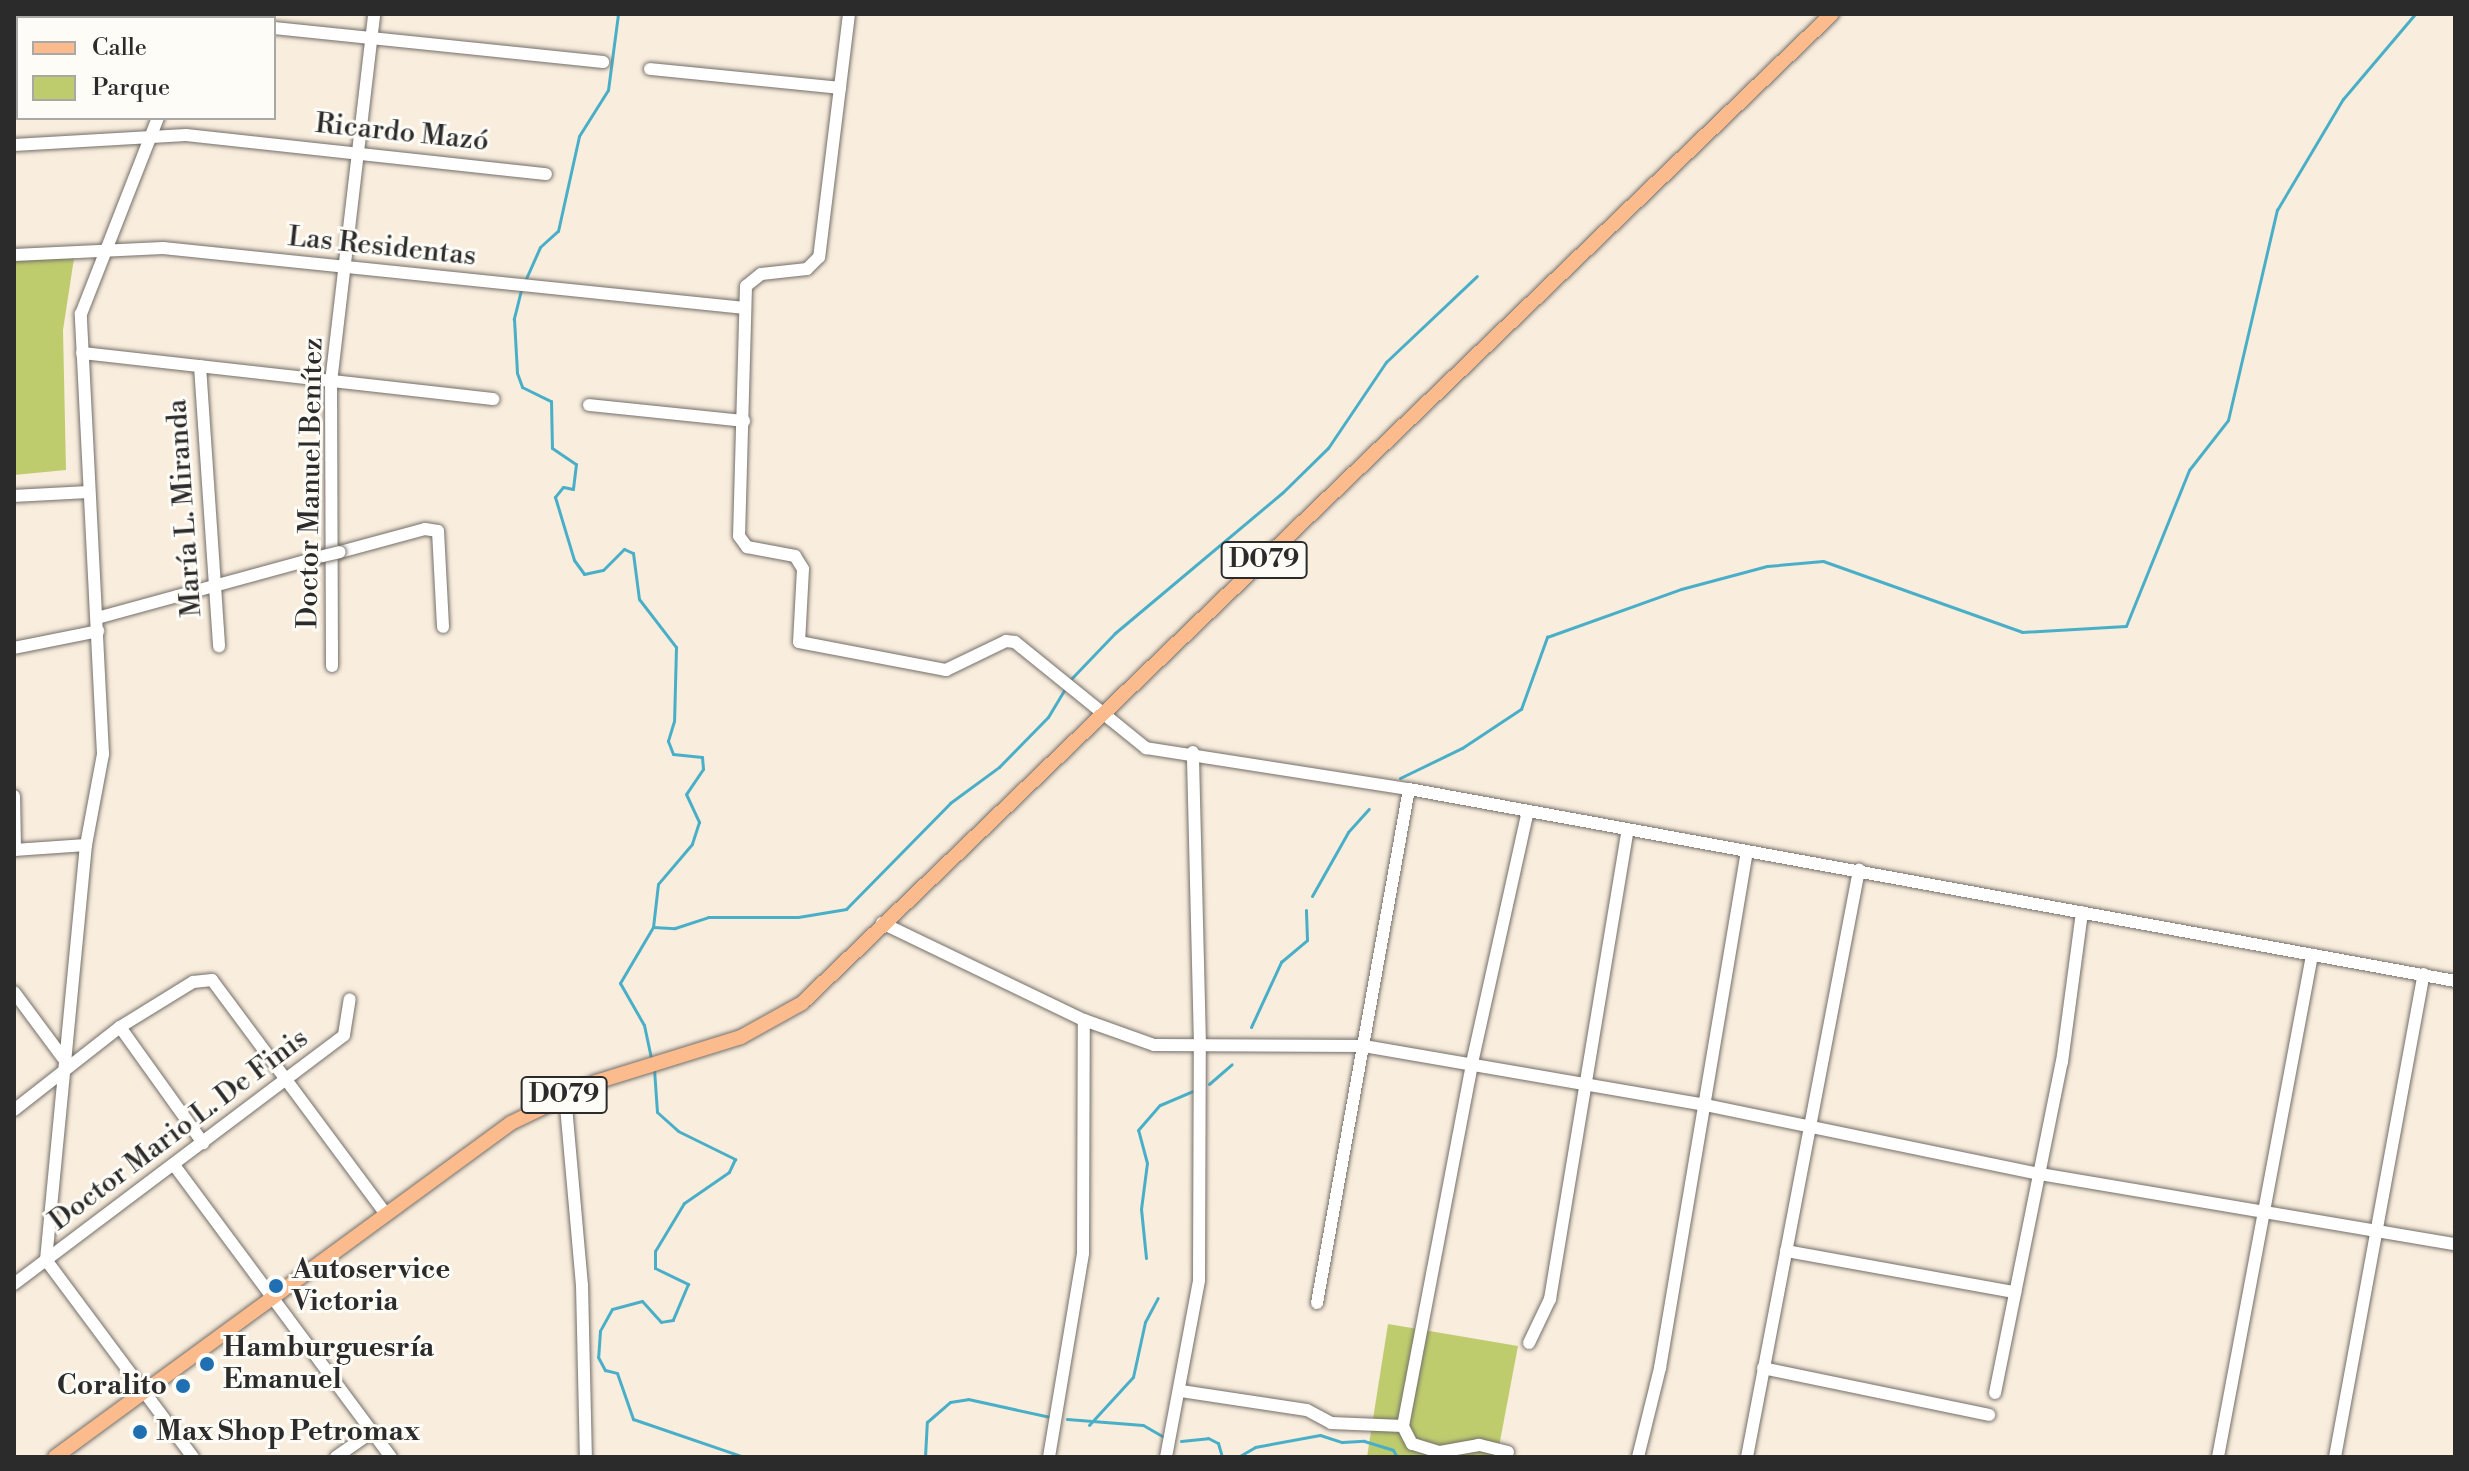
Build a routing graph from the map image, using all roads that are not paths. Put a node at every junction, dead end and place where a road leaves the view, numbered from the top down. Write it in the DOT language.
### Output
graph roads {
  1 [pos="374,14"];
  2 [pos="849,14"];
  3 [pos="1832,14"];
  4 [pos="276,28"];
  5 [pos="370,37"];
  6 [pos="603,62"];
  7 [pos="650,69"];
  8 [pos="840,88"];
  9 [pos="157,120"];
  10 [pos="151,135"];
  11 [pos="14,145"];
  12 [pos="356,151"];
  13 [pos="546,174"];
  14 [pos="107,247"];
  15 [pos="14,255"];
  16 [pos="343,267"];
  17 [pos="745,308"];
  18 [pos="82,353"];
  19 [pos="200,366"];
  20 [pos="331,382"];
  21 [pos="493,399"];
  22 [pos="589,405"];
  23 [pos="744,421"];
  24 [pos="87,492"];
  25 [pos="14,496"];
  26 [pos="212,585"];
  27 [pos="97,625"];
  28 [pos="443,627"];
  29 [pos="219,646"];
  30 [pos="14,648"];
  31 [pos="332,666"];
  32 [pos="1101,716"];
  33 [pos="1193,752"];
  34 [pos="1409,789"];
  35 [pos="14,796"];
  36 [pos="1528,811"];
  37 [pos="1628,830"];
  38 [pos="86,845"];
  39 [pos="15,850"];
  40 [pos="1747,851"];
  41 [pos="1859,870"];
  42 [pos="2082,912"];
  43 [pos="882,923"];
  44 [pos="2312,955"];
  45 [pos="2424,974"];
  46 [pos="2455,981"];
  47 [pos="14,992"];
  48 [pos="350,999"];
  49 [pos="1084,1020"];
  50 [pos="120,1027"];
  51 [pos="1200,1045"];
  52 [pos="1364,1046"];
  53 [pos="1472,1063"];
  54 [pos="63,1064"];
  55 [pos="290,1079"];
  56 [pos="1582,1085"];
  57 [pos="565,1095"];
  58 [pos="1701,1104"];
  59 [pos="14,1110"];
  60 [pos="1809,1126"];
  61 [pos="203,1143"];
  62 [pos="174,1165"];
  63 [pos="2040,1174"];
  64 [pos="2264,1211"];
  65 [pos="386,1214"];
  66 [pos="2373,1231"];
  67 [pos="2455,1244"];
  68 [pos="1786,1251"];
  69 [pos="46,1260"];
  70 [pos="14,1284"];
  71 [pos="2015,1292"];
  72 [pos="272,1298"];
  73 [pos="1317,1303"];
  74 [pos="1529,1343"];
  75 [pos="1763,1368"];
  76 [pos="143,1390"];
  77 [pos="1181,1391"];
  78 [pos="1995,1393"];
  79 [pos="1989,1415"];
  80 [pos="1403,1426"];
  81 [pos="372,1432"];
  82 [pos="1508,1452"];
  83 [pos="582,1455"];
  84 [pos="55,1457"];
  85 [pos="193,1457"];
  86 [pos="336,1457"];
  87 [pos="391,1457"];
  88 [pos="1049,1457"];
  89 [pos="1166,1457"];
  90 [pos="1638,1457"];
  91 [pos="1747,1457"];
  92 [pos="2218,1457"];
  93 [pos="2335,1457"];
  1 -- 5 [label="street, Doctor Manuel Benítez"];
  2 -- 8 [label="street"];
  3 -- 32 [label="main road, D079"];
  4 -- 5 [label="street"];
  5 -- 6 [label="street"];
  5 -- 12 [label="street, Doctor Manuel Benítez"];
  7 -- 8 [label="street"];
  8 -- 17 [label="street"];
  9 -- 10 [label="street"];
  10 -- 11 [label="street, Ricardo Mazó"];
  10 -- 12 [label="street, Ricardo Mazó"];
  10 -- 14 [label="street"];
  12 -- 13 [label="street, Ricardo Mazó"];
  12 -- 16 [label="street, Doctor Manuel Benítez"];
  14 -- 15 [label="street, Las Residentas"];
  14 -- 16 [label="street, Las Residentas"];
  14 -- 18 [label="street"];
  16 -- 17 [label="street, Las Residentas"];
  16 -- 20 [label="street, Doctor Manuel Benítez"];
  17 -- 23 [label="street"];
  18 -- 19 [label="street"];
  18 -- 24 [label="street"];
  19 -- 20 [label="street"];
  19 -- 26 [label="street, María L. Miranda"];
  20 -- 21 [label="street"];
  20 -- 31 [label="street, Doctor Manuel Benítez"];
  22 -- 23 [label="street"];
  23 -- 32 [label="street"];
  24 -- 25 [label="street"];
  24 -- 27 [label="street"];
  26 -- 27 [label="street"];
  26 -- 28 [label="street, bridge"];
  26 -- 29 [label="street, María L. Miranda"];
  27 -- 30 [label="street"];
  27 -- 38 [label="street"];
  32 -- 33 [label="street"];
  32 -- 43 [label="main road, D079"];
  33 -- 34 [label="street"];
  33 -- 51 [label="street"];
  34 -- 36 [label="street"];
  34 -- 52 [label="street"];
  35 -- 39 [label="street"];
  36 -- 37 [label="street"];
  36 -- 53 [label="street"];
  37 -- 40 [label="street"];
  37 -- 56 [label="street"];
  38 -- 39 [label="street"];
  38 -- 54 [label="street"];
  40 -- 41 [label="street"];
  40 -- 58 [label="street"];
  41 -- 42 [label="street"];
  41 -- 60 [label="street"];
  42 -- 44 [label="street"];
  42 -- 63 [label="street"];
  43 -- 49 [label="street"];
  43 -- 57 [label="main road, D079"];
  44 -- 45 [label="street"];
  44 -- 64 [label="street"];
  45 -- 46 [label="street"];
  45 -- 66 [label="street"];
  47 -- 54 [label="street"];
  48 -- 55 [label="street, Doctor Mario L. De Finis"];
  49 -- 51 [label="street"];
  49 -- 88 [label="street"];
  50 -- 54 [label="street"];
  50 -- 55 [label="street"];
  50 -- 61 [label="street"];
  51 -- 52 [label="street"];
  51 -- 77 [label="street"];
  52 -- 53 [label="street"];
  52 -- 73 [label="street"];
  53 -- 56 [label="street"];
  53 -- 80 [label="street"];
  54 -- 59 [label="street"];
  54 -- 69 [label="street"];
  55 -- 61 [label="street, Doctor Mario L. De Finis"];
  55 -- 65 [label="street"];
  56 -- 58 [label="street"];
  56 -- 74 [label="street"];
  57 -- 65 [label="main road, D079"];
  57 -- 83 [label="street"];
  58 -- 60 [label="street"];
  58 -- 90 [label="street"];
  60 -- 63 [label="street"];
  60 -- 68 [label="street"];
  61 -- 62 [label="street, Doctor Mario L. De Finis"];
  62 -- 69 [label="street, Doctor Mario L. De Finis"];
  62 -- 72 [label="street"];
  63 -- 64 [label="street"];
  63 -- 71 [label="street"];
  64 -- 66 [label="street"];
  64 -- 92 [label="street"];
  65 -- 72 [label="main road, D079"];
  66 -- 67 [label="street"];
  66 -- 93 [label="street"];
  68 -- 71 [label="street"];
  68 -- 75 [label="street"];
  69 -- 70 [label="street, Doctor Mario L. De Finis"];
  69 -- 76 [label="street"];
  71 -- 78 [label="street"];
  72 -- 76 [label="main road, D079"];
  72 -- 81 [label="street"];
  75 -- 79 [label="street"];
  75 -- 91 [label="street"];
  76 -- 84 [label="main road, D079"];
  76 -- 85 [label="street"];
  77 -- 80 [label="street"];
  77 -- 89 [label="street"];
  80 -- 82 [label="street"];
  81 -- 86 [label="street"];
  81 -- 87 [label="street"];
}
